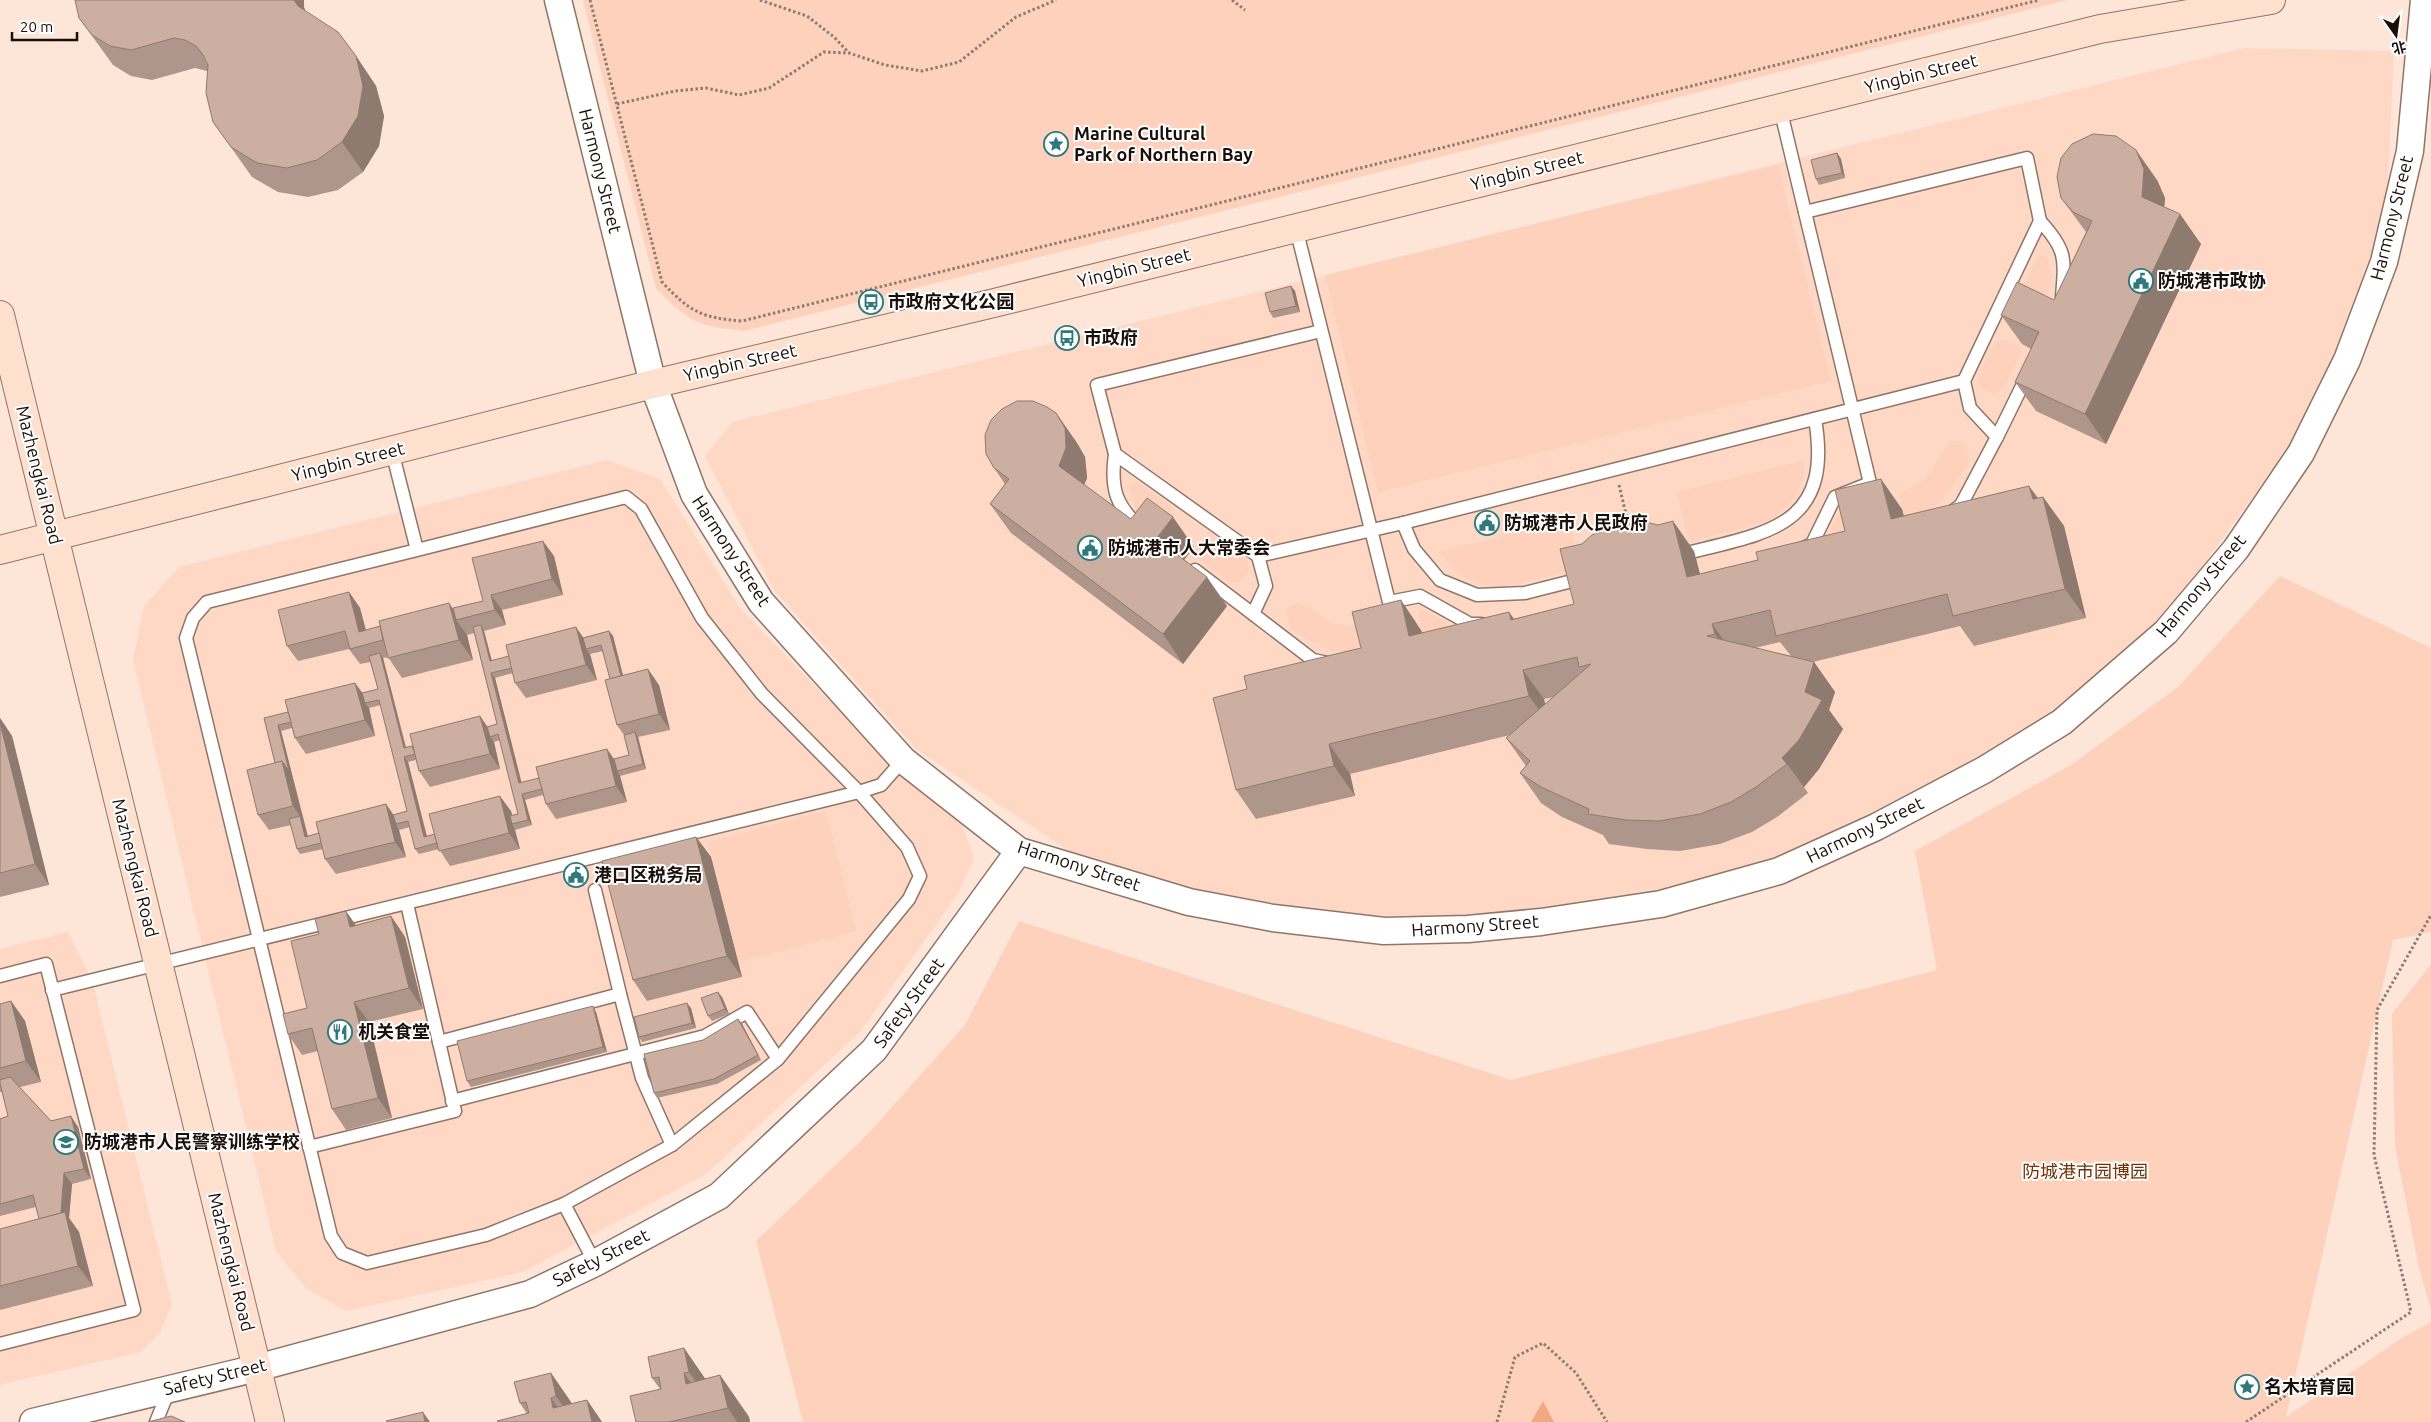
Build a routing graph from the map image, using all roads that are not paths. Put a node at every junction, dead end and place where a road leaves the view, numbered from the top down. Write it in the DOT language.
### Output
graph roads {
  1 [pos="558,0"];
  2 [pos="2271,0"];
  3 [pos="2424,0"];
  4 [pos="1780,108"];
  5 [pos="1805,212"];
  6 [pos="2040,221"];
  7 [pos="1296,228"];
  8 [pos="2060,308"];
  9 [pos="0,316"];
  10 [pos="1320,331"];
  11 [pos="2035,359"];
  12 [pos="1964,381"];
  13 [pos="652,384"];
  14 [pos="1852,410"];
  15 [pos="1815,420"];
  16 [pos="1996,437"];
  17 [pos="392,450"];
  18 [pos="1115,454"];
  19 [pos="1939,521"];
  20 [pos="1403,523"];
  21 [pos="1371,530"];
  22 [pos="1151,535"];
  23 [pos="54,536"];
  24 [pos="0,550"];
  25 [pos="418,550"];
  26 [pos="1795,552"];
  27 [pos="1258,556"];
  28 [pos="1668,557"];
  29 [pos="1182,560"];
  30 [pos="1601,574"];
  31 [pos="1253,614"];
  32 [pos="1496,625"];
  33 [pos="1337,665"];
  34 [pos="903,760"];
  35 [pos="858,792"];
  36 [pos="1019,851"];
  37 [pos="595,890"];
  38 [pos="407,904"];
  39 [pos="259,940"];
  40 [pos="158,964"];
  41 [pos="0,976"];
  42 [pos="52,990"];
  43 [pos="620,994"];
  44 [pos="438,1042"];
  45 [pos="636,1054"];
  46 [pos="778,1059"];
  47 [pos="452,1101"];
  48 [pos="672,1145"];
  49 [pos="309,1147"];
  50 [pos="564,1204"];
  51 [pos="595,1263"];
  52 [pos="0,1344"];
  53 [pos="257,1368"];
  54 [pos="170,1389"];
  55 [pos="62,1419"];
  56 [pos="33,1422"];
  57 [pos="156,1422"];
  58 [pos="270,1422"];
  1 -- 13 [label="street, Harmony Street"];
  2 -- 4 [label="main road, Yingbin Street"];
  3 -- 36 [label="street, Harmony Street"];
  4 -- 5 [label="lane"];
  4 -- 7 [label="main road, Yingbin Street"];
  5 -- 6 [label="lane"];
  5 -- 14 [label="lane"];
  6 -- 8 [label="lane"];
  6 -- 12 [label="lane"];
  7 -- 10 [label="lane"];
  7 -- 13 [label="main road, Yingbin Street"];
  9 -- 23 [label="main road, Mazhengkai Road"];
  10 -- 18 [label="lane"];
  10 -- 21 [label="lane"];
  11 -- 16 [label="lane"];
  12 -- 14 [label="lane"];
  12 -- 16 [label="lane"];
  13 -- 17 [label="main road, Yingbin Street"];
  13 -- 34 [label="street, Harmony Street"];
  14 -- 15 [label="lane"];
  14 -- 26 [label="lane"];
  15 -- 20 [label="lane"];
  15 -- 28 [label="lane"];
  16 -- 19 [label="lane"];
  17 -- 23 [label="main road, Yingbin Street"];
  17 -- 25 [label="lane"];
  18 -- 22 [label="lane"];
  18 -- 27 [label="lane"];
  20 -- 21 [label="lane"];
  20 -- 30 [label="lane"];
  21 -- 27 [label="lane"];
  21 -- 32 [label="lane"];
  23 -- 24 [label="main road, Yingbin Street"];
  23 -- 40 [label="main road, Mazhengkai Road"];
  25 -- 35 [label="lane"];
  25 -- 39 [label="lane"];
  27 -- 31 [label="lane"];
  29 -- 31 [label="lane"];
  31 -- 33 [label="lane"];
  34 -- 35 [label="lane"];
  34 -- 36 [label="street, Harmony Street"];
  35 -- 38 [label="lane"];
  35 -- 46 [label="lane"];
  36 -- 51 [label="street, Safety Street"];
  37 -- 43 [label="lane"];
  38 -- 39 [label="lane"];
  38 -- 44 [label="lane"];
  39 -- 40 [label="lane"];
  39 -- 49 [label="lane"];
  40 -- 42 [label="lane"];
  40 -- 53 [label="main road, Mazhengkai Road"];
  41 -- 42 [label="lane"];
  42 -- 52 [label="lane"];
  43 -- 44 [label="lane"];
  43 -- 45 [label="lane"];
  44 -- 47 [label="lane"];
  45 -- 46 [label="lane"];
  45 -- 47 [label="lane"];
  45 -- 48 [label="lane"];
  46 -- 48 [label="lane"];
  47 -- 49 [label="lane"];
  48 -- 50 [label="lane"];
  49 -- 50 [label="lane"];
  50 -- 51 [label="lane"];
  51 -- 53 [label="street, Safety Street"];
  53 -- 54 [label="street, Safety Street"];
  53 -- 58 [label="main road, Mazhengkai Road"];
  54 -- 55 [label="street, Safety Street"];
  54 -- 57 [label="lane"];
  55 -- 56 [label="street, Safety Street"];
}
